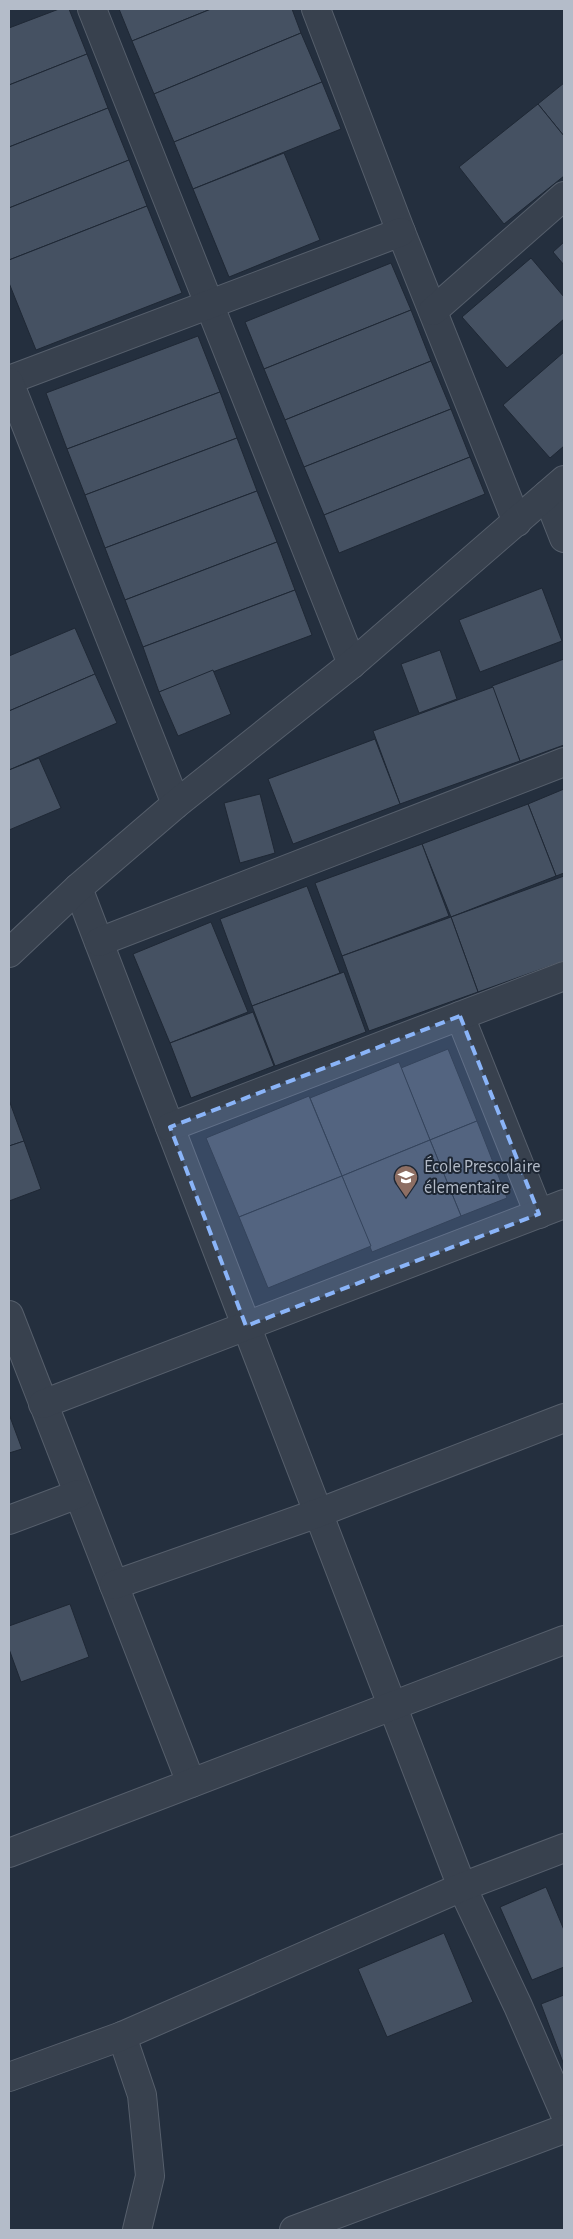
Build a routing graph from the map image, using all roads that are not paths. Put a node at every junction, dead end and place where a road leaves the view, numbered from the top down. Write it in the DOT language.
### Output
graph roads {
  1 [pos="92,9"];
  2 [pos="316,9"];
  3 [pos="564,196"];
  4 [pos="401,232"];
  5 [pos="209,305"];
  6 [pos="432,310"];
  7 [pos="9,381"];
  8 [pos="556,487"];
  9 [pos="517,522"];
  10 [pos="564,538"];
  11 [pos="352,664"];
  12 [pos="564,762"];
  13 [pos="176,804"];
  14 [pos="78,888"];
  15 [pos="99,942"];
  16 [pos="9,953"];
  17 [pos="564,976"];
  18 [pos="460,1016"];
  19 [pos="170,1127"];
  20 [pos="564,1204"];
  21 [pos="539,1214"];
  22 [pos="9,1315"];
  23 [pos="246,1326"];
  24 [pos="44,1404"];
  25 [pos="564,1418"];
  26 [pos="78,1494"];
  27 [pos="318,1514"];
  28 [pos="9,1520"];
  29 [pos="114,1585"];
  30 [pos="564,1640"];
  31 [pos="392,1705"];
  32 [pos="191,1783"];
  33 [pos="564,1848"];
  34 [pos="9,1853"];
  35 [pos="462,1887"];
  36 [pos="122,2036"];
  37 [pos="9,2077"];
  38 [pos="564,2112"];
  39 [pos="564,2129"];
  40 [pos="137,2230"];
  41 [pos="294,2230"];
  1 -- 5 [label="street"];
  2 -- 4 [label="street"];
  3 -- 6 [label="street"];
  4 -- 5 [label="street"];
  4 -- 6 [label="street"];
  5 -- 7 [label="street"];
  5 -- 11 [label="street"];
  6 -- 9 [label="street"];
  7 -- 13 [label="street"];
  8 -- 9 [label="street"];
  8 -- 10 [label="street"];
  9 -- 11 [label="street"];
  11 -- 13 [label="street"];
  12 -- 15 [label="street"];
  13 -- 14 [label="street"];
  14 -- 15 [label="street"];
  14 -- 16 [label="street"];
  15 -- 19 [label="street"];
  17 -- 18 [label="street"];
  18 -- 19 [label="street"];
  18 -- 21 [label="street"];
  19 -- 23 [label="street"];
  20 -- 21 [label="street"];
  21 -- 23 [label="street"];
  22 -- 24 [label="street"];
  23 -- 24 [label="street"];
  23 -- 27 [label="street"];
  24 -- 26 [label="street"];
  25 -- 27 [label="street"];
  26 -- 28 [label="street"];
  26 -- 29 [label="street"];
  27 -- 29 [label="street"];
  27 -- 31 [label="street"];
  29 -- 32 [label="street"];
  30 -- 31 [label="street"];
  31 -- 32 [label="street"];
  31 -- 35 [label="street"];
  32 -- 34 [label="street"];
  33 -- 35 [label="street"];
  35 -- 36 [label="street"];
  35 -- 38 [label="street"];
  36 -- 37 [label="street"];
  36 -- 40 [label="street"];
  39 -- 41 [label="street"];
}
